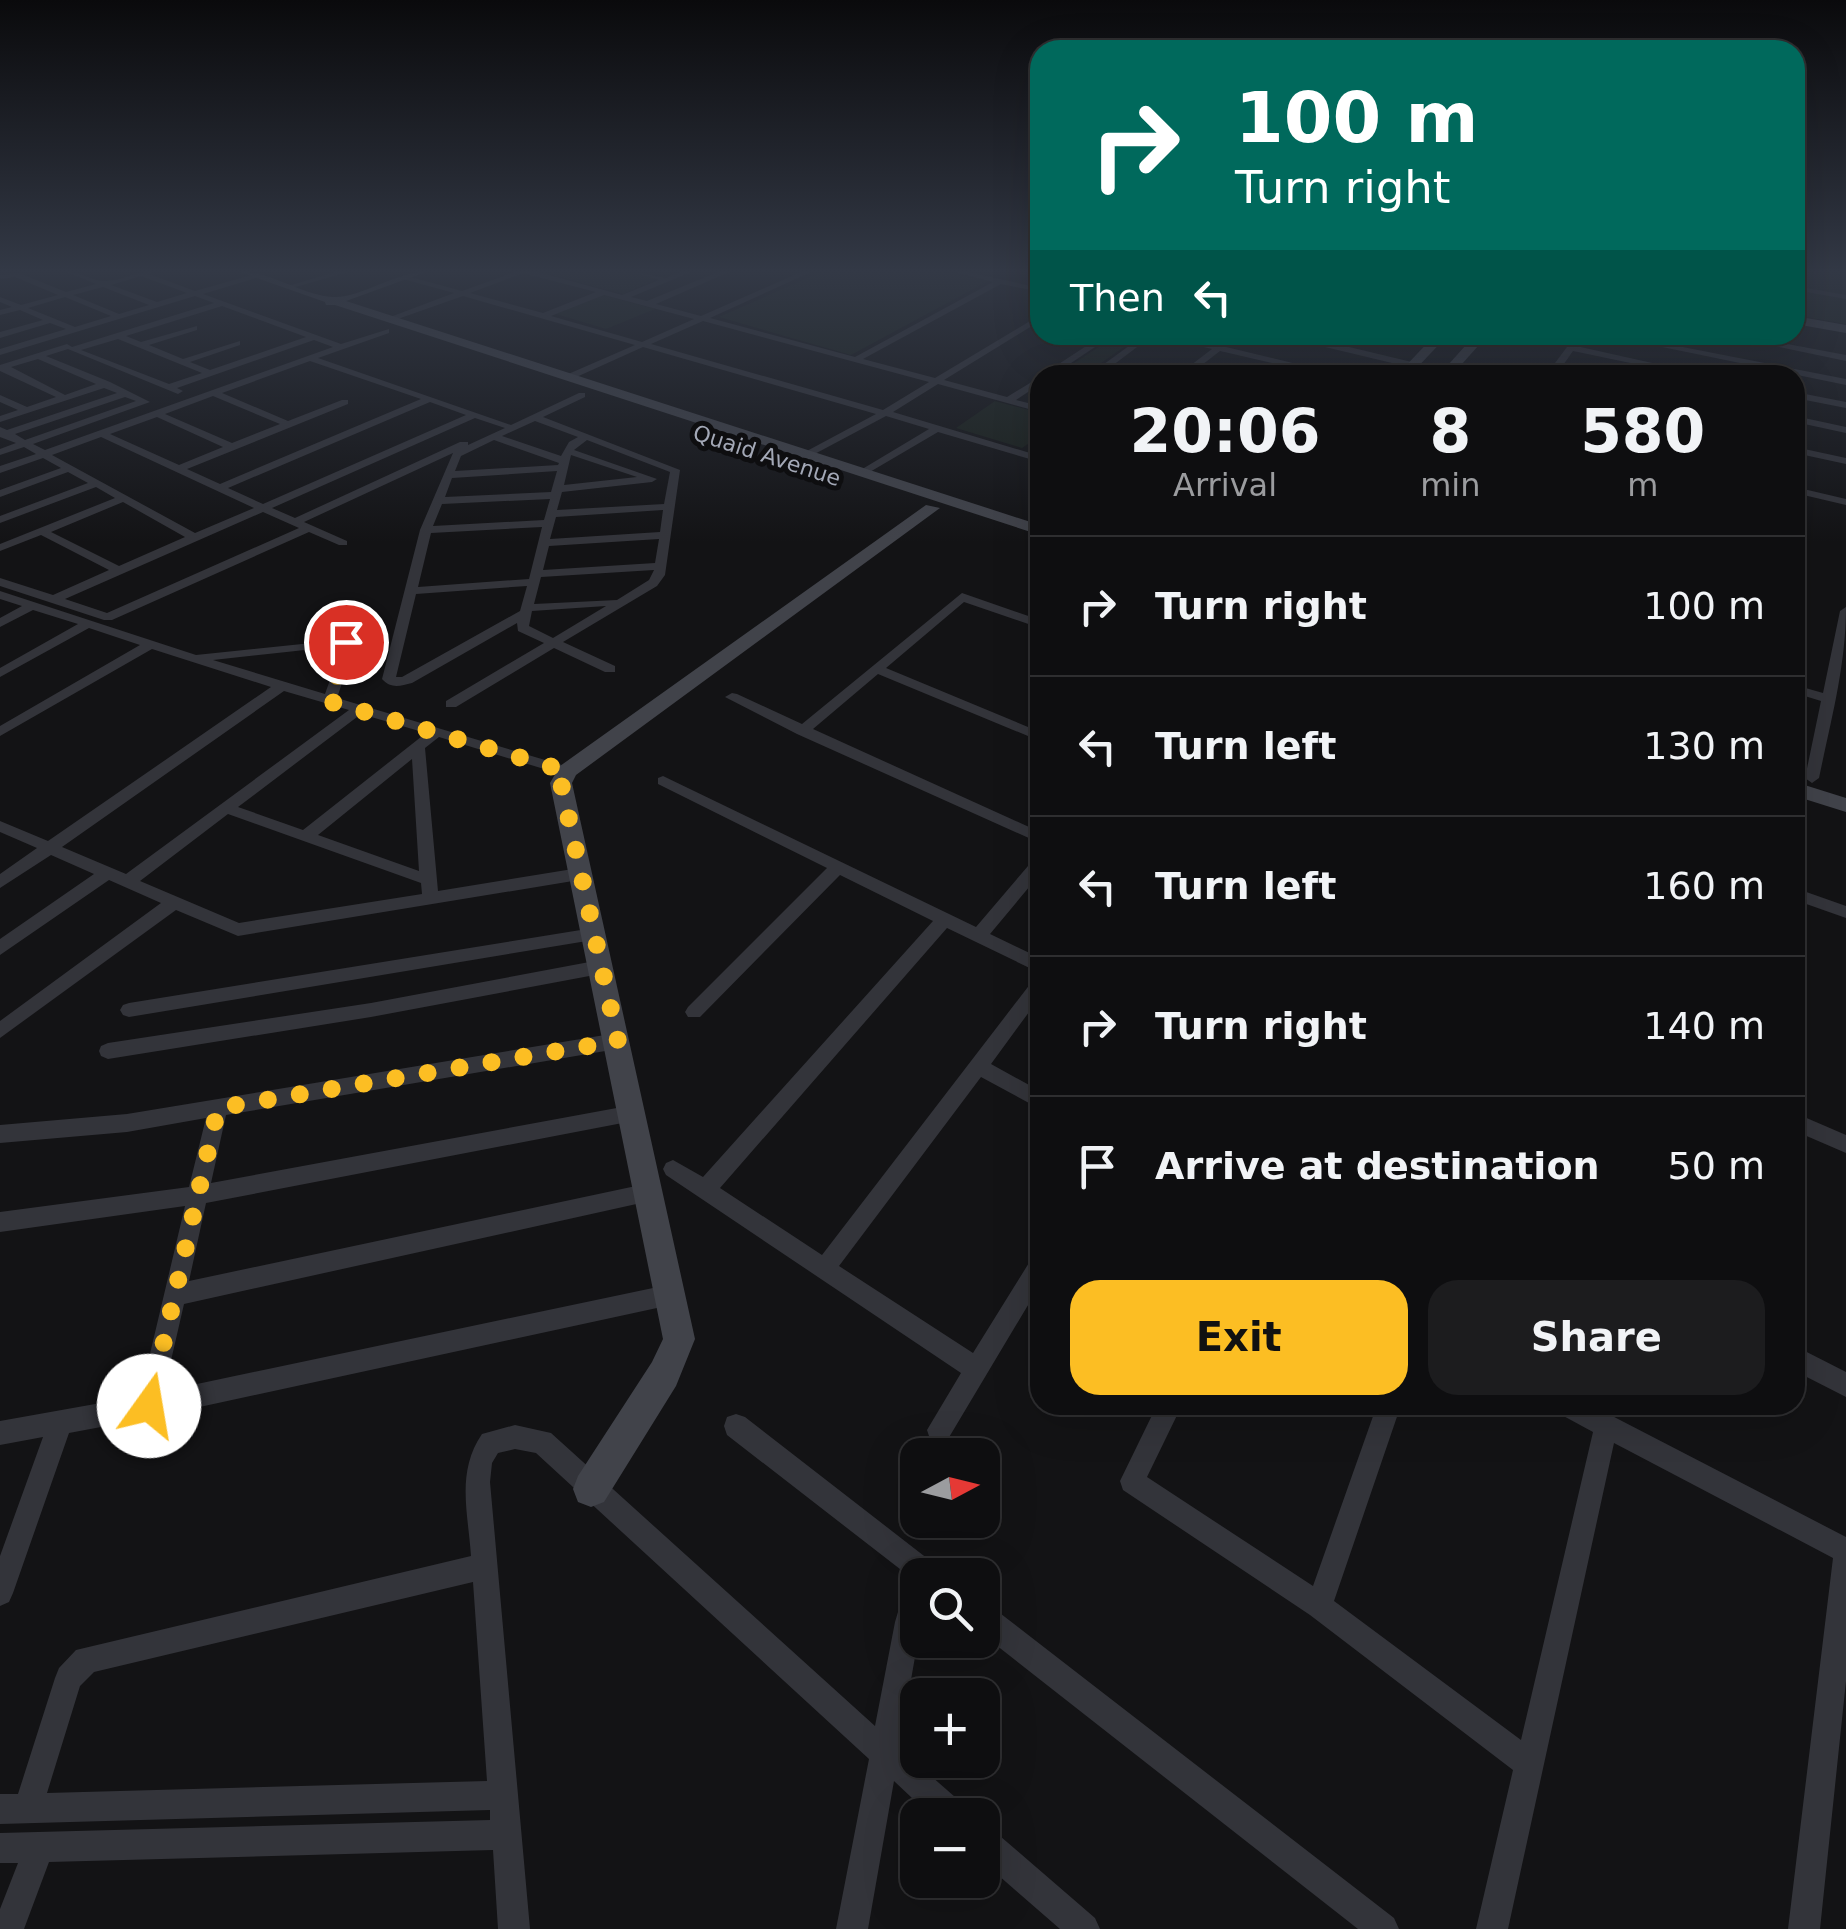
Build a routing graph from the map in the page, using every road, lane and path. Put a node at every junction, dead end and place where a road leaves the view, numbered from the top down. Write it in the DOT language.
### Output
graph roads {
  1 [pos="52,362"];
  2 [pos="103,362"];
  3 [pos="182,362"];
  4 [pos="242,362"];
  5 [pos="298,362"];
  6 [pos="321,362"];
  7 [pos="489,362"];
  8 [pos="517,362"];
  9 [pos="603,362"];
  10 [pos="711,362"];
  11 [pos="862,362"];
  12 [pos="967,362"];
  13 [pos="2,368"];
  14 [pos="210,373"];
  15 [pos="1805,374"];
  16 [pos="135,375"];
  17 [pos="569,377"];
  18 [pos="938,380"];
  19 [pos="1846,382"];
  20 [pos="104,385"];
  21 [pos="1030,386"];
  22 [pos="168,388"];
  23 [pos="214,392"];
  24 [pos="124,394"];
  25 [pos="582,396"];
  26 [pos="1805,396"];
  27 [pos="0,398"];
  28 [pos="64,398"];
  29 [pos="197,398"];
  30 [pos="430,399"];
  31 [pos="1009,400"];
  32 [pos="143,402"];
  33 [pos="345,402"];
  34 [pos="1846,405"];
  35 [pos="1030,406"];
  36 [pos="26,410"];
  37 [pos="160,412"];
  38 [pos="884,413"];
  39 [pos="476,414"];
  40 [pos="534,418"];
  41 [pos="0,419"];
  42 [pos="1805,421"];
  43 [pos="288,424"];
  44 [pos="936,429"];
  45 [pos="1846,430"];
  46 [pos="2,433"];
  47 [pos="101,433"];
  48 [pos="492,436"];
  49 [pos="584,438"];
  50 [pos="24,443"];
  51 [pos="232,447"];
  52 [pos="1030,450"];
  53 [pos="0,452"];
  54 [pos="1805,452"];
  55 [pos="44,454"];
  56 [pos="809,454"];
  57 [pos="1024,454"];
  58 [pos="1030,456"];
  59 [pos="565,460"];
  60 [pos="1846,461"];
  61 [pos="70,468"];
  62 [pos="178,469"];
  63 [pos="0,470"];
  64 [pos="864,473"];
  65 [pos="449,475"];
  66 [pos="96,483"];
  67 [pos="219,488"];
  68 [pos="556,492"];
  69 [pos="1805,492"];
  70 [pos="0,494"];
  71 [pos="124,498"];
  72 [pos="438,501"];
  73 [pos="1846,502"];
  74 [pos="668,507"];
  75 [pos="263,508"];
  76 [pos="932,508"];
  77 [pos="550,518"];
  78 [pos="0,520"];
  79 [pos="295,522"];
  80 [pos="1030,527"];
  81 [pos="309,528"];
  82 [pos="426,530"];
  83 [pos="41,532"];
  84 [pos="664,535"];
  85 [pos="194,537"];
  86 [pos="1030,540"];
  87 [pos="343,543"];
  88 [pos="543,543"];
  89 [pos="0,548"];
  90 [pos="660,566"];
  91 [pos="118,570"];
  92 [pos="534,578"];
  93 [pos="0,582"];
  94 [pos="411,591"];
  95 [pos="0,595"];
  96 [pos="52,600"];
  97 [pos="618,601"];
  98 [pos="31,606"];
  99 [pos="525,611"];
  100 [pos="1846,611"];
  101 [pos="1030,621"];
  102 [pos="0,623"];
  103 [pos="86,625"];
  104 [pos="548,643"];
  105 [pos="149,645"];
  106 [pos="193,659"];
  107 [pos="610,669"];
  108 [pos="878,670"];
  109 [pos="0,672"];
  110 [pos="282,686"];
  111 [pos="1805,691"];
  112 [pos="732,697"];
  113 [pos="1830,699"];
  114 [pos="328,701"];
  115 [pos="451,704"];
  116 [pos="358,710"];
  117 [pos="802,731"];
  118 [pos="0,732"];
  119 [pos="435,733"];
  120 [pos="1030,733"];
  121 [pos="418,746"];
  122 [pos="1805,769"];
  123 [pos="566,771"];
  124 [pos="663,781"];
  125 [pos="1805,781"];
  126 [pos="1805,782"];
  127 [pos="1846,789"];
  128 [pos="1846,806"];
  129 [pos="226,808"];
  130 [pos="0,826"];
  131 [pos="1030,834"];
  132 [pos="306,836"];
  133 [pos="50,848"];
  134 [pos="837,868"];
  135 [pos="108,873"];
  136 [pos="579,874"];
  137 [pos="1030,875"];
  138 [pos="428,880"];
  139 [pos="0,882"];
  140 [pos="127,882"];
  141 [pos="1805,899"];
  142 [pos="432,900"];
  143 [pos="175,902"];
  144 [pos="1846,912"];
  145 [pos="944,920"];
  146 [pos="593,934"];
  147 [pos="978,936"];
  148 [pos="0,948"];
  149 [pos="1030,961"];
  150 [pos="600,967"];
  151 [pos="1030,997"];
  152 [pos="129,1010"];
  153 [pos="694,1012"];
  154 [pos="0,1031"];
  155 [pos="618,1041"];
  156 [pos="108,1052"];
  157 [pos="978,1066"];
  158 [pos="1030,1095"];
  159 [pos="218,1108"];
  160 [pos="633,1113"];
  161 [pos="1805,1126"];
  162 [pos="0,1134"];
  163 [pos="1846,1144"];
  164 [pos="673,1169"];
  165 [pos="706,1188"];
  166 [pos="650,1192"];
  167 [pos="198,1195"];
  168 [pos="0,1222"];
  169 [pos="825,1268"];
  170 [pos="1030,1281"];
  171 [pos="174,1295"];
  172 [pos="672,1295"];
  173 [pos="1805,1363"];
  174 [pos="976,1368"];
  175 [pos="1846,1385"];
  176 [pos="149,1406"];
  177 [pos="1165,1415"];
  178 [pos="1385,1415"];
  179 [pos="1585,1415"];
  180 [pos="60,1424"];
  181 [pos="736,1426"];
  182 [pos="1606,1426"];
  183 [pos="939,1430"];
  184 [pos="0,1434"];
  185 [pos="591,1489"];
  186 [pos="1846,1555"];
  187 [pos="906,1558"];
  188 [pos="484,1566"];
  189 [pos="0,1593"];
  190 [pos="1318,1606"];
  191 [pos="1000,1631"];
  192 [pos="902,1658"];
  193 [pos="884,1756"];
  194 [pos="1528,1763"];
  195 [pos="503,1795"];
  196 [pos="932,1798"];
  197 [pos="14,1808"];
  198 [pos="506,1835"];
  199 [pos="0,1848"];
  200 [pos="39,1848"];
  201 [pos="1000,1857"];
  202 [pos="8,1929"];
  203 [pos="514,1929"];
  204 [pos="852,1929"];
  205 [pos="1084,1929"];
  206 [pos="1383,1929"];
  207 [pos="1492,1929"];
  208 [pos="1804,1929"];
  1 -- 20 [label="street"];
  2 -- 16 [label="street"];
  3 -- 14 [label="street"];
  4 -- 14 [label="street"];
  5 -- 23 [label="street"];
  6 -- 30 [label="street"];
  7 -- 25 [label="main road, Quaid Avenue"];
  8 -- 17 [label="main road"];
  9 -- 17 [label="street"];
  10 -- 38 [label="street"];
  11 -- 18 [label="street"];
  12 -- 18 [label="street"];
  13 -- 28 [label="street"];
  14 -- 22 [label="street"];
  15 -- 19 [label="street"];
  16 -- 20 [label="street"];
  16 -- 22 [label="street"];
  17 -- 56 [label="main road"];
  18 -- 31 [label="street"];
  18 -- 38 [label="street"];
  20 -- 24 [label="street"];
  20 -- 28 [label="street"];
  21 -- 31 [label="street"];
  22 -- 29 [label="street"];
  23 -- 29 [label="street"];
  23 -- 43 [label="street"];
  24 -- 32 [label="street"];
  24 -- 46 [label="street"];
  25 -- 40 [label="street"];
  25 -- 76 [label="main road, Quaid Avenue"];
  26 -- 34 [label="street"];
  27 -- 36 [label="street"];
  28 -- 36 [label="street"];
  29 -- 37 [label="street"];
  30 -- 39 [label="street"];
  30 -- 67 [label="street"];
  31 -- 35 [label="street"];
  32 -- 37 [label="street"];
  32 -- 50 [label="street"];
  33 -- 43 [label="street"];
  36 -- 41 [label="street"];
  37 -- 47 [label="street"];
  37 -- 51 [label="street"];
  38 -- 44 [label="street"];
  38 -- 56 [label="street"];
  39 -- 75 [label="street"];
  39 -- 79 [label="street"];
  40 -- 48 [label="street"];
  40 -- 49 [label="street"];
  42 -- 45 [label="street"];
  43 -- 51 [label="street"];
  44 -- 57 [label="street"];
  44 -- 64 [label="street"];
  46 -- 50 [label="street"];
  47 -- 55 [label="street"];
  47 -- 62 [label="street"];
  48 -- 59 [label="street"];
  48 -- 65 [label="street"];
  49 -- 59 [label="street"];
  49 -- 74 [label="street"];
  50 -- 53 [label="street"];
  50 -- 55 [label="street"];
  51 -- 62 [label="street"];
  52 -- 57 [label="street"];
  54 -- 60 [label="street"];
  55 -- 61 [label="street"];
  55 -- 63 [label="street"];
  56 -- 64 [label="main road"];
  57 -- 58 [label="street"];
  59 -- 65 [label="street"];
  59 -- 68 [label="street"];
  59 -- 68 [label="street"];
  61 -- 66 [label="street"];
  61 -- 70 [label="street"];
  62 -- 67 [label="street"];
  64 -- 80 [label="main road"];
  65 -- 72 [label="street"];
  66 -- 71 [label="street"];
  66 -- 78 [label="street"];
  67 -- 75 [label="street"];
  68 -- 72 [label="street"];
  68 -- 77 [label="street"];
  69 -- 73 [label="street"];
  71 -- 83 [label="street"];
  71 -- 85 [label="street"];
  72 -- 82 [label="street"];
  74 -- 77 [label="street"];
  74 -- 84 [label="street"];
  75 -- 79 [label="street"];
  75 -- 85 [label="street"];
  76 -- 86 [label="main road, Quaid Avenue"];
  76 -- 123 [label="main road"];
  77 -- 82 [label="street"];
  77 -- 88 [label="street"];
  79 -- 81 [label="street"];
  81 -- 87 [label="street"];
  81 -- 96 [label="street"];
  82 -- 94 [label="street"];
  83 -- 89 [label="street"];
  83 -- 91 [label="street"];
  84 -- 88 [label="street"];
  84 -- 90 [label="street"];
  85 -- 91 [label="street"];
  88 -- 92 [label="street"];
  90 -- 92 [label="street"];
  90 -- 97 [label="street"];
  91 -- 96 [label="street"];
  92 -- 94 [label="street"];
  92 -- 99 [label="street"];
  93 -- 96 [label="street"];
  94 -- 99 [label="street"];
  95 -- 98 [label="street"];
  97 -- 99 [label="street"];
  97 -- 104 [label="street"];
  98 -- 102 [label="street"];
  98 -- 103 [label="street"];
  99 -- 104 [label="street"];
  100 -- 113 [label="street"];
  101 -- 108 [label="street"];
  103 -- 105 [label="street"];
  103 -- 109 [label="street"];
  104 -- 107 [label="street"];
  104 -- 115 [label="street"];
  105 -- 106 [label="street"];
  105 -- 118 [label="street"];
  106 -- 110 [label="street"];
  106 -- 114 [label="street"];
  108 -- 117 [label="street"];
  108 -- 120 [label="street"];
  110 -- 114 [label="street"];
  110 -- 133 [label="street"];
  111 -- 113 [label="street"];
  112 -- 117 [label="street"];
  113 -- 122 [label="street"];
  114 -- 116 [label="street"];
  116 -- 119 [label="street"];
  116 -- 129 [label="street"];
  117 -- 131 [label="street"];
  119 -- 121 [label="street"];
  119 -- 123 [label="street"];
  121 -- 132 [label="street"];
  121 -- 138 [label="street"];
  123 -- 136 [label="main road"];
  124 -- 134 [label="street"];
  125 -- 127 [label="main road"];
  126 -- 128 [label="main road"];
  129 -- 132 [label="street"];
  129 -- 140 [label="street"];
  130 -- 133 [label="street"];
  132 -- 138 [label="street"];
  133 -- 135 [label="street"];
  133 -- 139 [label="street"];
  134 -- 145 [label="street"];
  134 -- 153 [label="street"];
  135 -- 140 [label="street"];
  135 -- 148 [label="street"];
  136 -- 142 [label="street"];
  136 -- 146 [label="main road"];
  137 -- 147 [label="street"];
  138 -- 142 [label="street"];
  140 -- 143 [label="street"];
  141 -- 144 [label="street"];
  142 -- 143 [label="street"];
  143 -- 154 [label="street"];
  145 -- 147 [label="street"];
  145 -- 165 [label="street"];
  146 -- 150 [label="main road"];
  146 -- 152 [label="street"];
  147 -- 149 [label="street"];
  150 -- 155 [label="main road"];
  150 -- 156 [label="street"];
  151 -- 157 [label="street"];
  155 -- 159 [label="street"];
  155 -- 160 [label="main road"];
  157 -- 158 [label="street"];
  157 -- 169 [label="street"];
  159 -- 162 [label="street"];
  159 -- 167 [label="street"];
  160 -- 166 [label="main road"];
  160 -- 167 [label="street"];
  161 -- 163 [label="street"];
  164 -- 165 [label="street"];
  165 -- 169 [label="street"];
  166 -- 171 [label="street"];
  166 -- 172 [label="main road"];
  167 -- 168 [label="street"];
  167 -- 171 [label="street"];
  169 -- 174 [label="street"];
  170 -- 174 [label="street"];
  171 -- 176 [label="street"];
  172 -- 176 [label="street"];
  172 -- 185 [label="main road"];
  173 -- 175 [label="street"];
  174 -- 183 [label="street"];
  176 -- 180 [label="street"];
  177 -- 190 [label="street"];
  178 -- 190 [label="street"];
  179 -- 182 [label="street"];
  180 -- 184 [label="street"];
  180 -- 189 [label="street"];
  181 -- 187 [label="street"];
  182 -- 186 [label="street"];
  182 -- 194 [label="street"];
  185 -- 188 [label="street"];
  185 -- 193 [label="street"];
  186 -- 208 [label="street"];
  188 -- 195 [label="street"];
  188 -- 197 [label="street"];
  190 -- 194 [label="street"];
  191 -- 206 [label="street"];
  192 -- 193 [label="street"];
  193 -- 196 [label="street"];
  193 -- 204 [label="street"];
  194 -- 207 [label="street"];
  195 -- 197 [label="street"];
  195 -- 198 [label="street"];
  198 -- 200 [label="street"];
  198 -- 203 [label="street"];
  199 -- 200 [label="street"];
  200 -- 202 [label="street"];
  201 -- 205 [label="street"];
}
